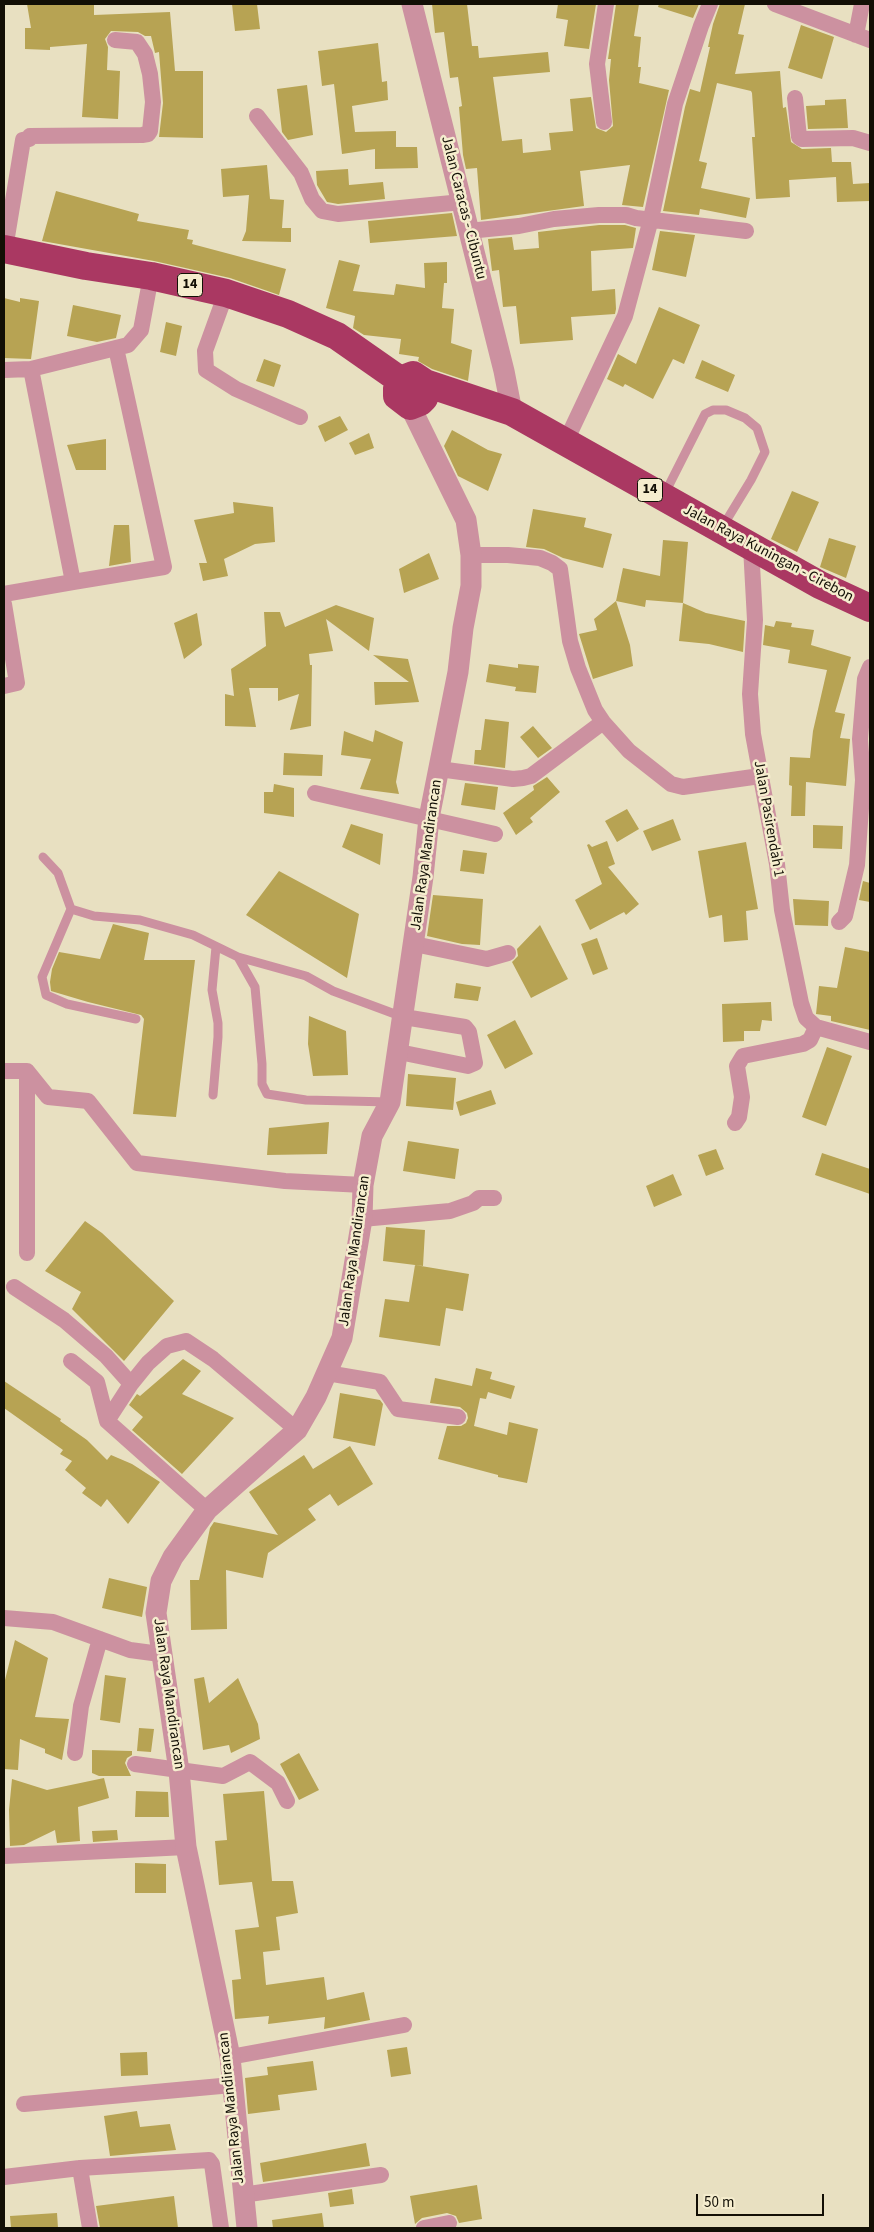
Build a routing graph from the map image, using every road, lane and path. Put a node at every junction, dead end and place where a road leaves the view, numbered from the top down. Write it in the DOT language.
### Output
graph roads {
  1 [pos="412,4"];
  2 [pos="606,4"];
  3 [pos="710,4"];
  4 [pos="775,4"];
  5 [pos="862,4"];
  6 [pos="863,38"];
  7 [pos="115,40"];
  8 [pos="795,98"];
  9 [pos="257,116"];
  10 [pos="604,122"];
  11 [pos="870,143"];
  12 [pos="462,202"];
  13 [pos="651,220"];
  14 [pos="468,231"];
  15 [pos="746,231"];
  16 [pos="4,249"];
  17 [pos="151,276"];
  18 [pos="226,293"];
  19 [pos="116,348"];
  20 [pos="31,369"];
  21 [pos="4,370"];
  22 [pos="413,381"];
  23 [pos="410,406"];
  24 [pos="512,412"];
  25 [pos="300,417"];
  26 [pos="566,441"];
  27 [pos="663,497"];
  28 [pos="722,528"];
  29 [pos="751,547"];
  30 [pos="471,555"];
  31 [pos="73,582"];
  32 [pos="4,594"];
  33 [pos="4,604"];
  34 [pos="870,608"];
  35 [pos="869,676"];
  36 [pos="4,686"];
  37 [pos="603,722"];
  38 [pos="439,769"];
  39 [pos="760,776"];
  40 [pos="315,793"];
  41 [pos="429,818"];
  42 [pos="495,834"];
  43 [pos="43,857"];
  44 [pos="71,909"];
  45 [pos="839,922"];
  46 [pos="414,944"];
  47 [pos="216,947"];
  48 [pos="508,954"];
  49 [pos="238,957"];
  50 [pos="404,1017"];
  51 [pos="136,1019"];
  52 [pos="816,1027"];
  53 [pos="870,1042"];
  54 [pos="398,1052"];
  55 [pos="4,1057"];
  56 [pos="14,1071"];
  57 [pos="213,1095"];
  58 [pos="390,1102"];
  59 [pos="735,1123"];
  60 [pos="363,1185"];
  61 [pos="494,1198"];
  62 [pos="362,1219"];
  63 [pos="27,1254"];
  64 [pos="14,1287"];
  65 [pos="70,1361"];
  66 [pos="327,1373"];
  67 [pos="131,1384"];
  68 [pos="458,1417"];
  69 [pos="107,1421"];
  70 [pos="297,1430"];
  71 [pos="207,1510"];
  72 [pos="4,1618"];
  73 [pos="100,1638"];
  74 [pos="160,1654"];
  75 [pos="75,1753"];
  76 [pos="135,1764"];
  77 [pos="179,1771"];
  78 [pos="287,1801"];
  79 [pos="186,1847"];
  80 [pos="4,1856"];
  81 [pos="404,2025"];
  82 [pos="230,2057"];
  83 [pos="232,2085"];
  84 [pos="24,2104"];
  85 [pos="80,2168"];
  86 [pos="381,2175"];
  87 [pos="4,2177"];
  88 [pos="242,2195"];
  89 [pos="449,2222"];
  90 [pos="90,2228"];
  91 [pos="221,2228"];
  92 [pos="247,2228"];
  93 [pos="424,2228"];
  1 -- 12 [label="street, Jalan Caracas - Cibuntu"];
  2 -- 10 [label="street"];
  3 -- 13 [label="street"];
  4 -- 6 [label="street"];
  5 -- 6 [label="street"];
  7 -- 16 [label="street"];
  8 -- 11 [label="street"];
  9 -- 12 [label="street"];
  12 -- 14 [label="street, Jalan Caracas - Cibuntu"];
  13 -- 14 [label="street"];
  13 -- 15 [label="street"];
  13 -- 26 [label="street"];
  14 -- 24 [label="street, Jalan Caracas - Cibuntu"];
  16 -- 17 [label="highway, Jalan Raya Kuningan - Cirebon / 14"];
  17 -- 18 [label="highway, Jalan Raya Kuningan - Cirebon / 14"];
  17 -- 19 [label="street"];
  18 -- 22 [label="highway, Jalan Raya Kuningan - Cirebon / 14"];
  18 -- 25 [label="street"];
  19 -- 20 [label="street"];
  19 -- 31 [label="street"];
  20 -- 21 [label="street"];
  20 -- 31 [label="street"];
  22 -- 23 [label="highway, Jalan Raya Mandirancan"];
  22 -- 24 [label="highway, Jalan Raya Kuningan - Cirebon / 14"];
  23 -- 30 [label="street, Jalan Raya Mandirancan"];
  24 -- 26 [label="highway, Jalan Raya Kuningan - Cirebon / 14"];
  26 -- 27 [label="highway, Jalan Raya Kuningan - Cirebon / 14"];
  27 -- 28 [label="highway, Jalan Raya Kuningan - Cirebon / 14"];
  27 -- 28 [label="lane"];
  28 -- 29 [label="highway, Jalan Raya Kuningan - Cirebon / 14"];
  29 -- 34 [label="highway, Jalan Raya Kuningan - Cirebon / 14"];
  29 -- 39 [label="street, Jalan Pasirendah 1"];
  30 -- 37 [label="street"];
  30 -- 38 [label="street, Jalan Raya Mandirancan"];
  31 -- 32 [label="street"];
  33 -- 36 [label="street"];
  35 -- 45 [label="street"];
  37 -- 38 [label="street"];
  37 -- 39 [label="street"];
  38 -- 41 [label="street, Jalan Raya Mandirancan"];
  39 -- 52 [label="street, Jalan Pasirendah 1"];
  40 -- 41 [label="street"];
  41 -- 42 [label="street"];
  41 -- 46 [label="street, Jalan Raya Mandirancan"];
  43 -- 44 [label="lane"];
  44 -- 47 [label="lane"];
  44 -- 51 [label="lane"];
  46 -- 48 [label="street"];
  46 -- 50 [label="street, Jalan Raya Mandirancan"];
  47 -- 49 [label="lane"];
  47 -- 57 [label="lane"];
  49 -- 50 [label="lane"];
  49 -- 58 [label="lane"];
  50 -- 54 [label="street, Jalan Raya Mandirancan"];
  50 -- 54 [label="street"];
  52 -- 53 [label="street"];
  52 -- 59 [label="street"];
  54 -- 58 [label="street, Jalan Raya Mandirancan"];
  55 -- 56 [label="street"];
  56 -- 60 [label="street"];
  56 -- 63 [label="street"];
  58 -- 60 [label="street, Jalan Raya Mandirancan"];
  60 -- 62 [label="street, Jalan Raya Mandirancan"];
  61 -- 62 [label="street"];
  62 -- 66 [label="street, Jalan Raya Mandirancan"];
  64 -- 67 [label="street"];
  65 -- 69 [label="street"];
  66 -- 68 [label="street"];
  66 -- 70 [label="street, Jalan Raya Mandirancan"];
  67 -- 69 [label="street"];
  67 -- 70 [label="street"];
  69 -- 71 [label="street"];
  70 -- 71 [label="street, Jalan Raya Mandirancan"];
  71 -- 74 [label="street, Jalan Raya Mandirancan"];
  72 -- 73 [label="street"];
  73 -- 74 [label="street"];
  73 -- 75 [label="street"];
  74 -- 77 [label="street, Jalan Raya Mandirancan"];
  76 -- 77 [label="street"];
  77 -- 78 [label="street"];
  77 -- 79 [label="street, Jalan Raya Mandirancan"];
  79 -- 80 [label="street"];
  79 -- 82 [label="street, Jalan Raya Mandirancan"];
  81 -- 82 [label="street"];
  82 -- 83 [label="street, Jalan Raya Mandirancan"];
  83 -- 84 [label="street"];
  83 -- 88 [label="street, Jalan Raya Mandirancan"];
  85 -- 87 [label="street"];
  85 -- 90 [label="street"];
  85 -- 91 [label="street"];
  86 -- 88 [label="street"];
  88 -- 92 [label="street, Jalan Raya Mandirancan"];
  89 -- 93 [label="street"];
}
